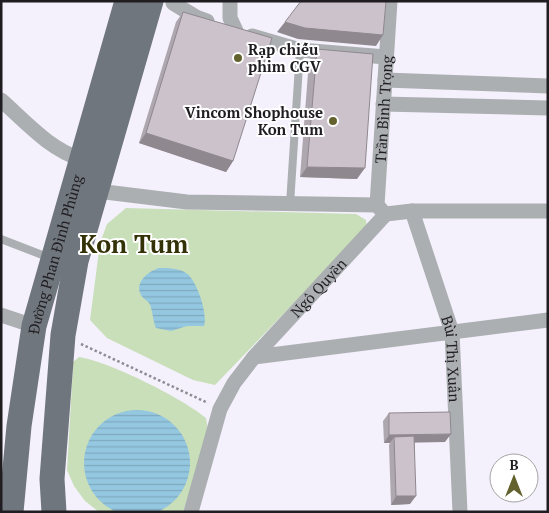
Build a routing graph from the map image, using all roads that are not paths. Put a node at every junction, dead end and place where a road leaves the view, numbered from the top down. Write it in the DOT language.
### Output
graph roads {
  1 [pos="230,1"];
  2 [pos="390,1"];
  3 [pos="156,3"];
  4 [pos="236,31"];
  5 [pos="300,50"];
  6 [pos="386,57"];
  7 [pos="385,80"];
  8 [pos="548,86"];
  9 [pos="1,100"];
  10 [pos="383,104"];
  11 [pos="548,108"];
  12 [pos="81,160"];
  13 [pos="72,190"];
  14 [pos="96,191"];
  15 [pos="290,204"];
  16 [pos="381,210"];
  17 [pos="412,211"];
  18 [pos="548,211"];
  19 [pos="1,239"];
  20 [pos="52,258"];
  21 [pos="1,315"];
  22 [pos="548,320"];
  23 [pos="34,326"];
  24 [pos="452,332"];
  25 [pos="254,358"];
  26 [pos="11,512"];
  27 [pos="54,512"];
  28 [pos="191,512"];
  29 [pos="460,512"];
  1 -- 4 [label="street"];
  2 -- 6 [label="street, Trần Bình Trọng"];
  3 -- 4 [label="street"];
  3 -- 12 [label="main road, Đường Phan Đình Phùng"];
  3 -- 14 [label="main road, Đường Phan Đình Phùng"];
  4 -- 5 [label="street"];
  5 -- 6 [label="street"];
  5 -- 15 [label="lane"];
  6 -- 7 [label="street, Trần Bình Trọng"];
  7 -- 8 [label="street"];
  7 -- 10 [label="street, Trần Bình Trọng"];
  9 -- 12 [label="street"];
  10 -- 11 [label="street"];
  10 -- 16 [label="street, Trần Bình Trọng"];
  12 -- 13 [label="main road, Đường Phan Đình Phùng"];
  13 -- 14 [label="street"];
  13 -- 20 [label="main road, Đường Phan Đình Phùng"];
  14 -- 15 [label="street"];
  14 -- 27 [label="main road, Đường Phan Đình Phùng"];
  15 -- 16 [label="street"];
  16 -- 17 [label="street"];
  16 -- 25 [label="street, Ngô Quyền"];
  17 -- 18 [label="street"];
  17 -- 24 [label="street, Bùi Thị Xuân"];
  19 -- 20 [label="lane"];
  20 -- 23 [label="main road, Đường Phan Đình Phùng"];
  21 -- 23 [label="street"];
  22 -- 24 [label="street"];
  23 -- 26 [label="main road, Đường Phan Đình Phùng"];
  24 -- 25 [label="street"];
  24 -- 29 [label="street, Bùi Thị Xuân"];
  25 -- 28 [label="street, Ngô Quyền"];
}
